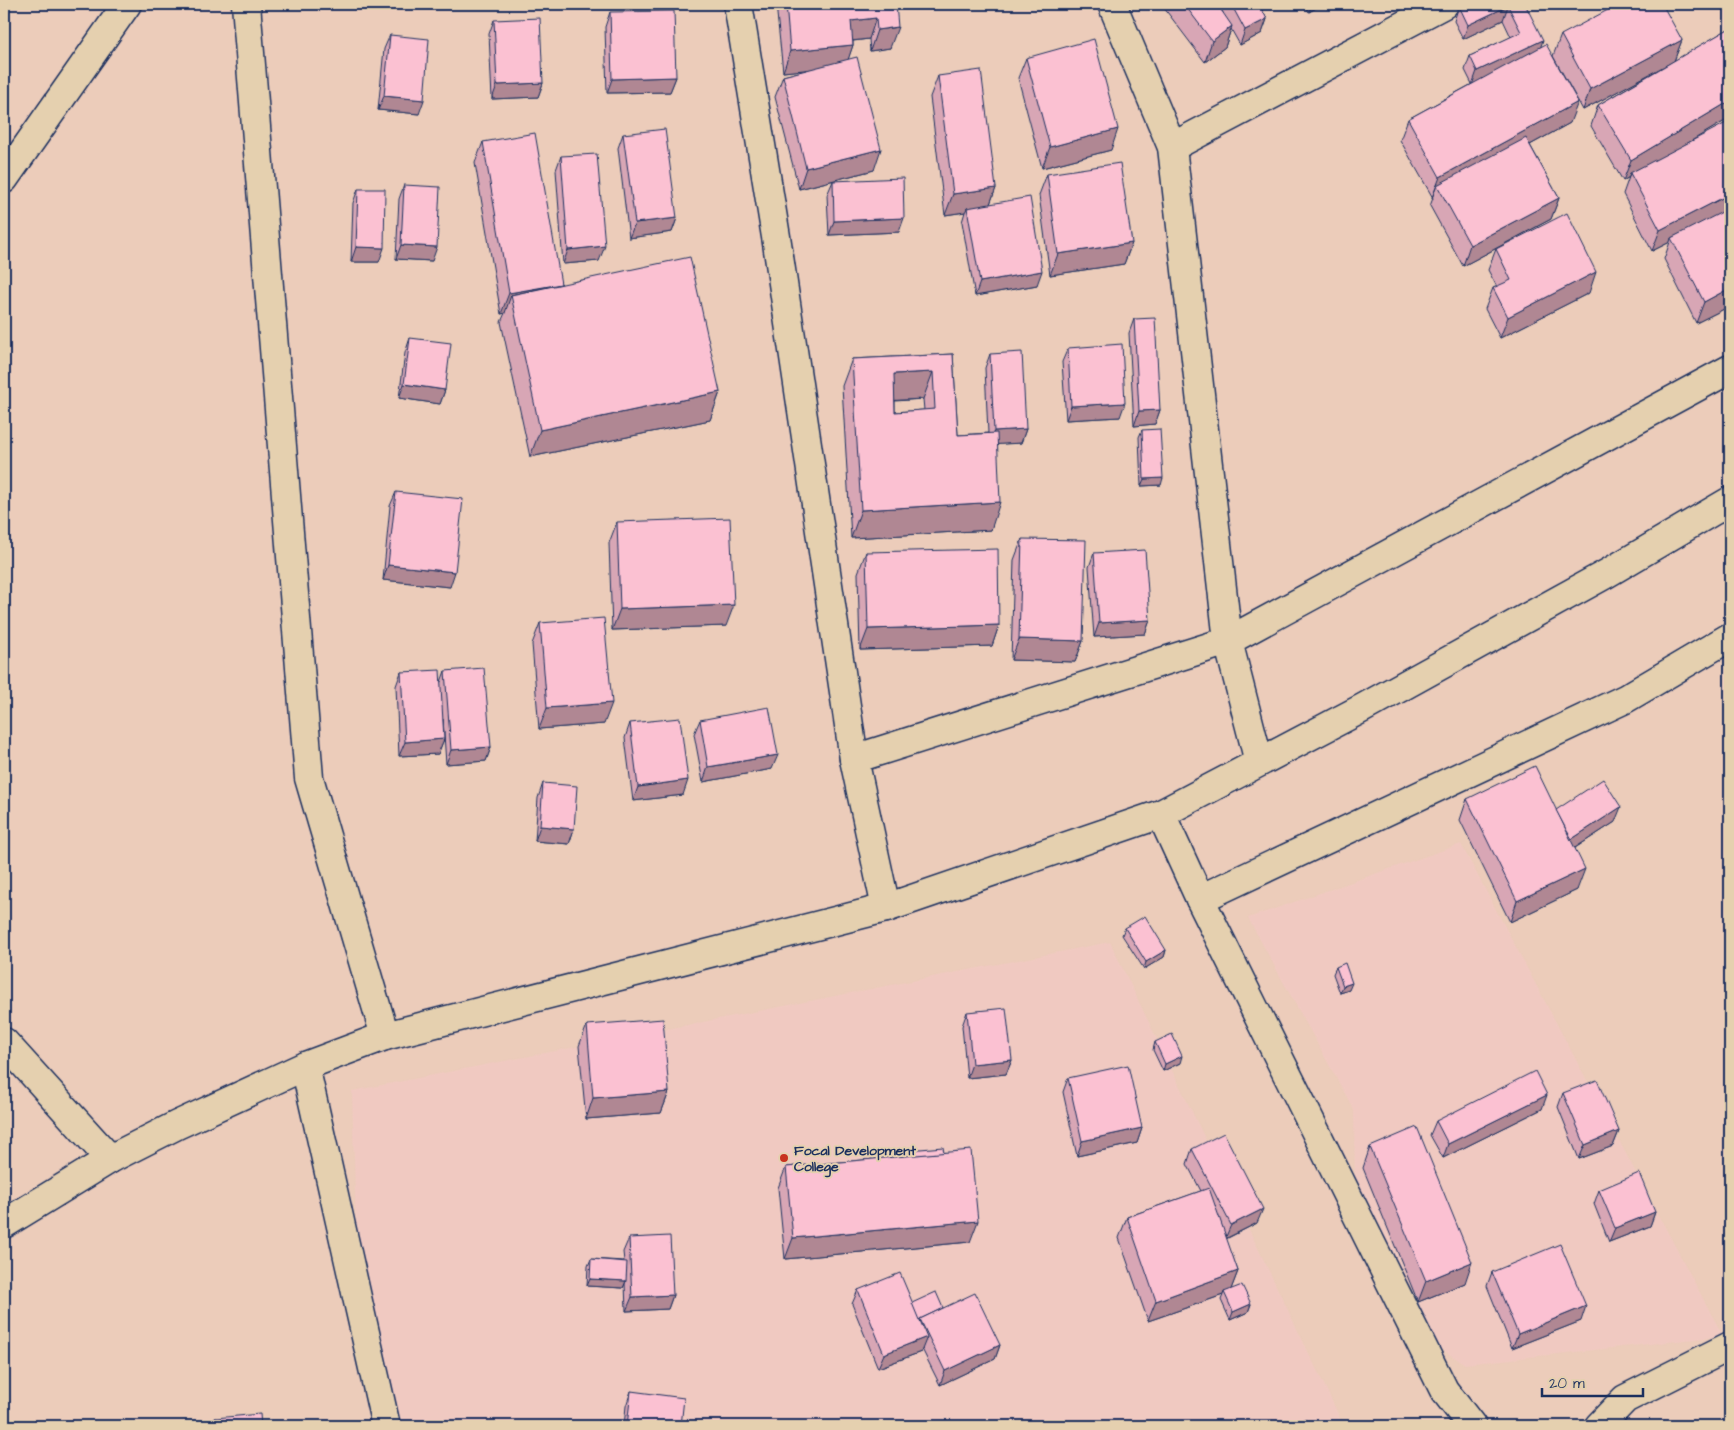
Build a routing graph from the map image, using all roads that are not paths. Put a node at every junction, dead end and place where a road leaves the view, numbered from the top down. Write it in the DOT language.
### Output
graph roads {
  1 [pos="127,4"];
  2 [pos="246,4"];
  3 [pos="738,4"];
  4 [pos="1112,4"];
  5 [pos="1444,4"];
  6 [pos="1172,146"];
  7 [pos="4,179"];
  8 [pos="1730,369"];
  9 [pos="1730,501"];
  10 [pos="1730,636"];
  11 [pos="1228,641"];
  12 [pos="854,759"];
  13 [pos="1259,762"];
  14 [pos="1161,814"];
  15 [pos="1200,899"];
  16 [pos="886,908"];
  17 [pos="385,1036"];
  18 [pos="4,1042"];
  19 [pos="304,1066"];
  20 [pos="110,1159"];
  21 [pos="4,1224"];
  22 [pos="1730,1346"];
  23 [pos="386,1426"];
  24 [pos="1472,1426"];
  25 [pos="1599,1426"];
  1 -- 7 [label="street"];
  2 -- 17 [label="street"];
  3 -- 12 [label="street"];
  4 -- 6 [label="street"];
  5 -- 6 [label="street"];
  6 -- 11 [label="street"];
  8 -- 11 [label="street"];
  9 -- 13 [label="street"];
  10 -- 15 [label="street"];
  11 -- 12 [label="street"];
  11 -- 13 [label="street"];
  12 -- 16 [label="street"];
  13 -- 14 [label="street"];
  14 -- 15 [label="street"];
  14 -- 16 [label="street"];
  15 -- 24 [label="street"];
  16 -- 17 [label="street"];
  17 -- 19 [label="street"];
  18 -- 20 [label="street"];
  19 -- 20 [label="street"];
  19 -- 23 [label="street"];
  20 -- 21 [label="street"];
  22 -- 25 [label="street"];
}
